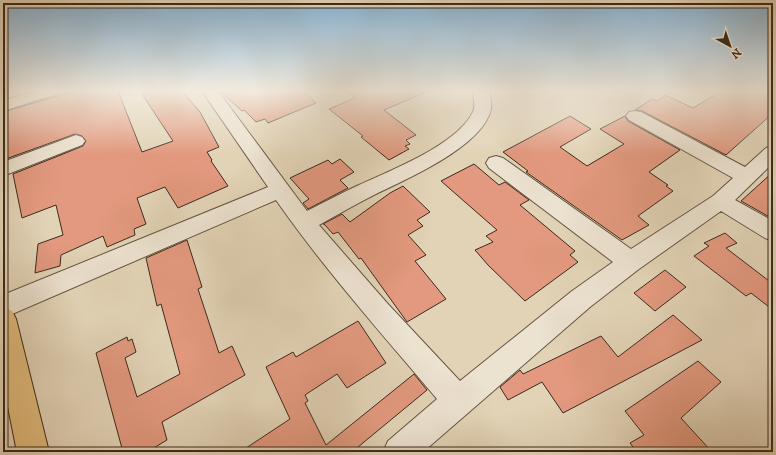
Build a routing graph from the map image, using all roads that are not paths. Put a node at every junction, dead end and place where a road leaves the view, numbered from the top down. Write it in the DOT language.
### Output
graph roads {
  1 [pos="226,112"];
  2 [pos="481,112"];
  3 [pos="635,116"];
  4 [pos="76,141"];
  5 [pos="773,152"];
  6 [pos="496,163"];
  7 [pos="3,169"];
  8 [pos="747,177"];
  9 [pos="280,190"];
  10 [pos="720,201"];
  11 [pos="304,223"];
  12 [pos="773,232"];
  13 [pos="631,262"];
  14 [pos="3,307"];
  15 [pos="3,319"];
  16 [pos="458,401"];
  17 [pos="33,452"];
  18 [pos="399,452"];
  1 -- 9 [label="street"];
  2 -- 11 [label="street"];
  3 -- 8 [label="street"];
  4 -- 7 [label="street"];
  5 -- 8 [label="street"];
  6 -- 13 [label="street"];
  8 -- 10 [label="street"];
  9 -- 11 [label="street"];
  9 -- 14 [label="street"];
  10 -- 12 [label="street"];
  10 -- 13 [label="street"];
  11 -- 16 [label="street"];
  13 -- 16 [label="street"];
  15 -- 17 [label="main road"];
  16 -- 18 [label="street"];
}
